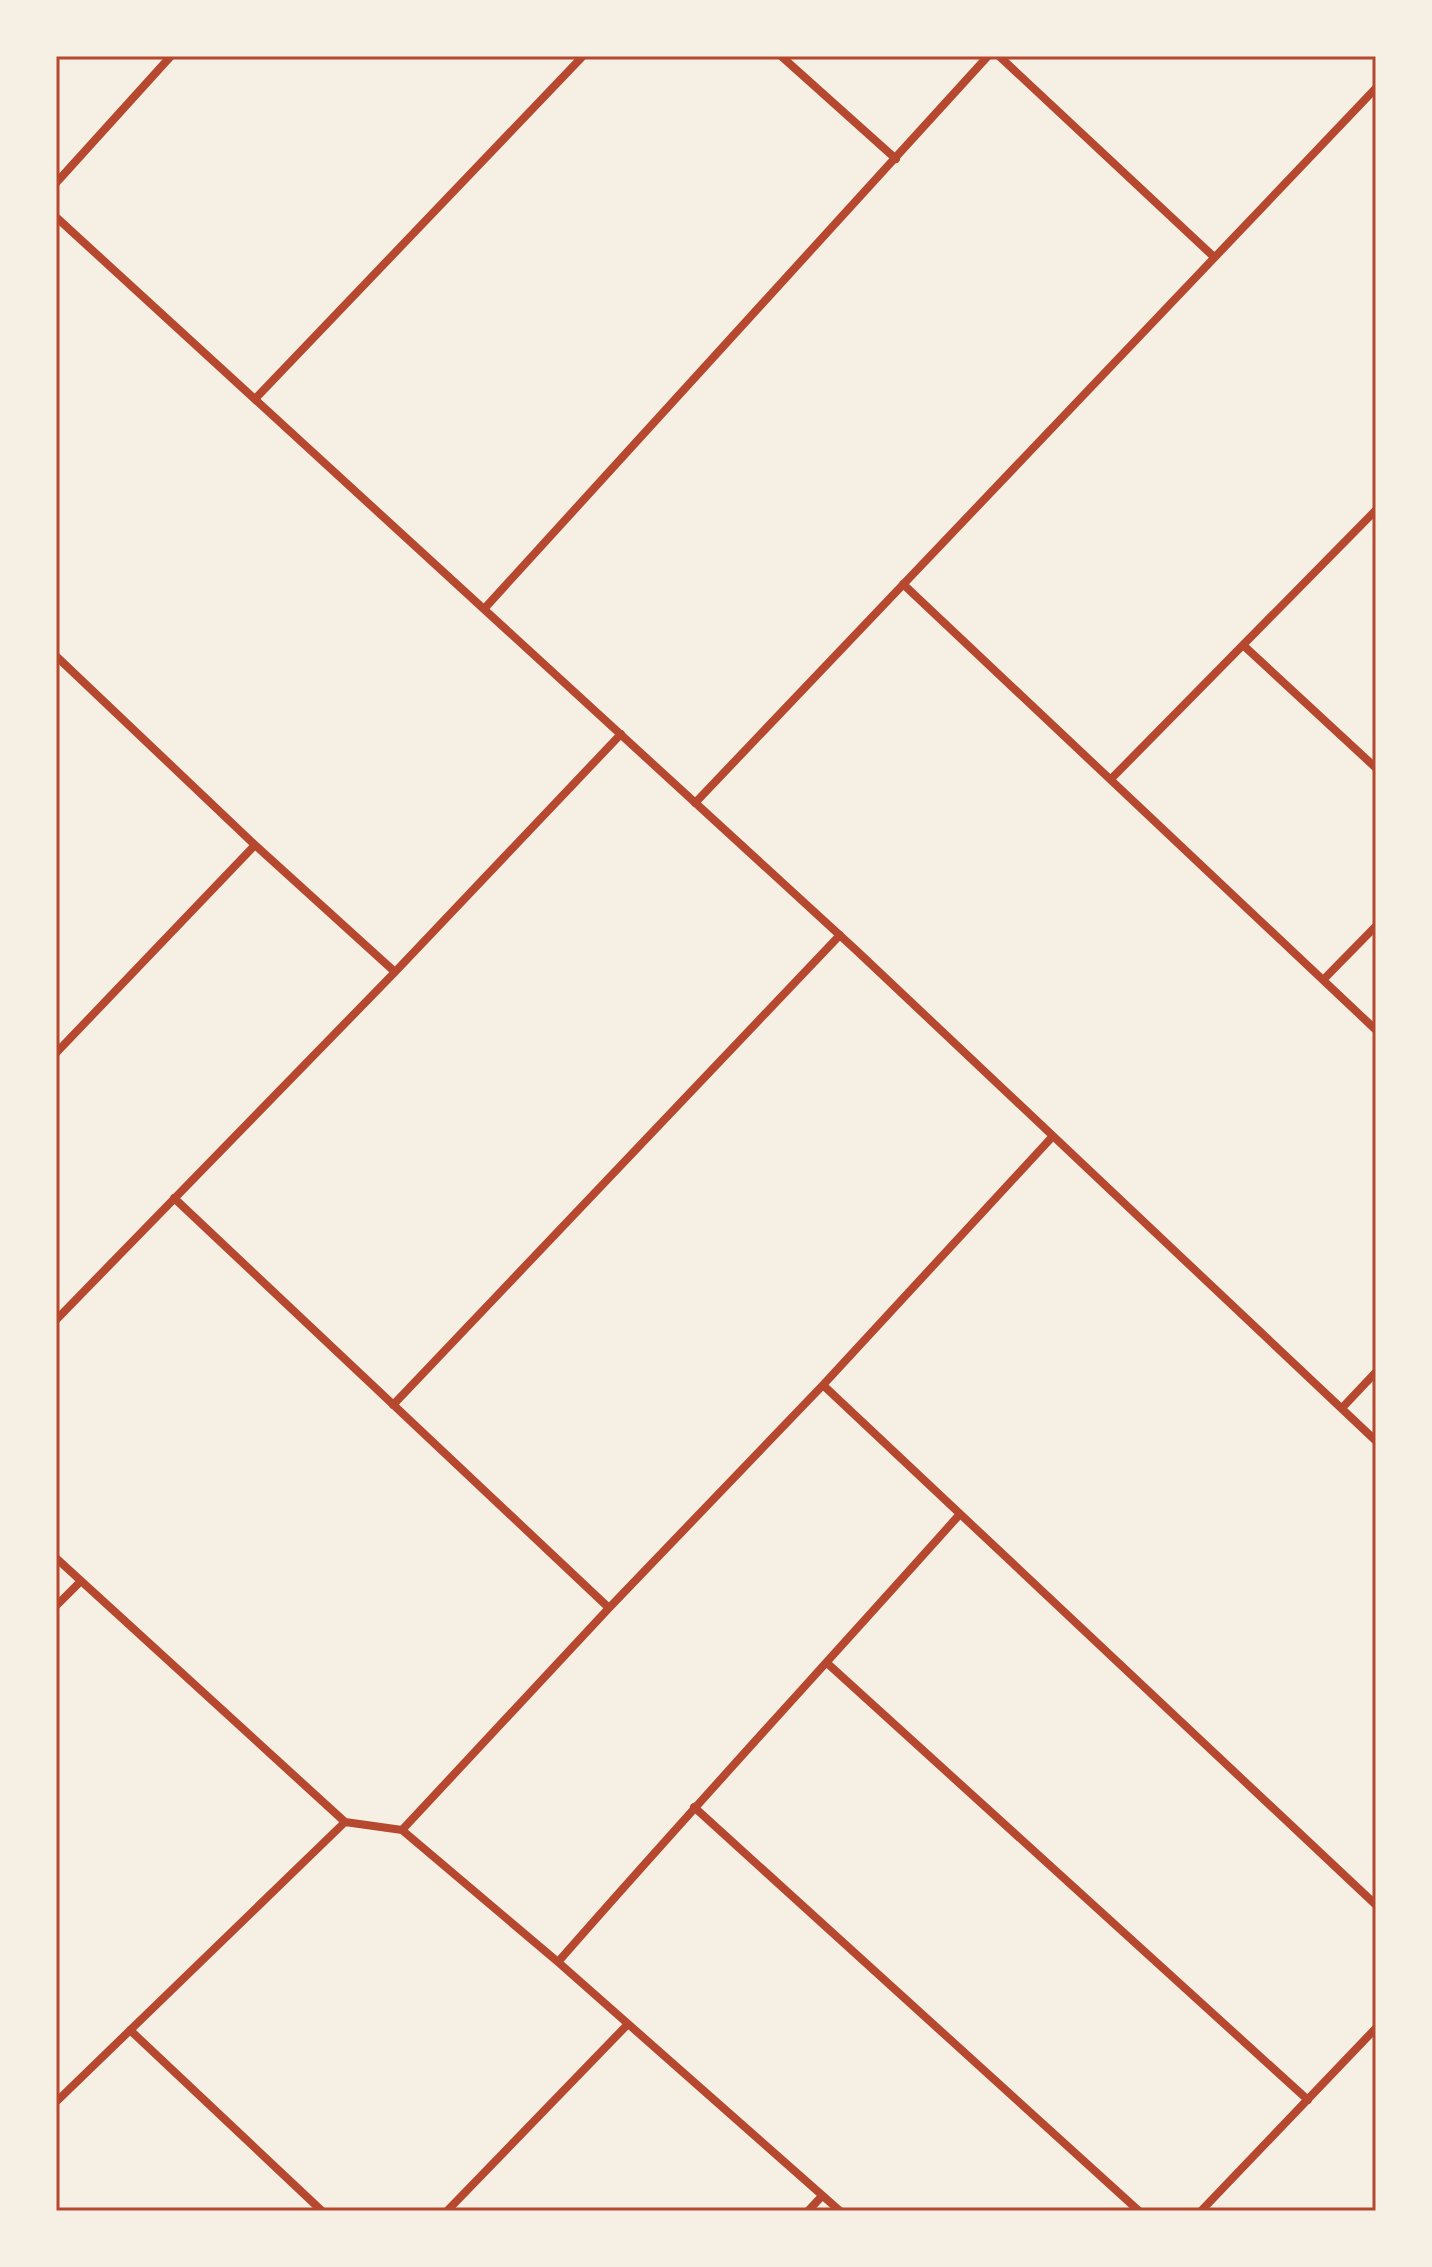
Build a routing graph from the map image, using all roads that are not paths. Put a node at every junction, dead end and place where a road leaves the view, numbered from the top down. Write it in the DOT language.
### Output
graph roads {
  1 [pos="171,56"];
  2 [pos="583,56"];
  3 [pos="781,56"];
  4 [pos="988,56"];
  5 [pos="999,56"];
  6 [pos="1376,88"];
  7 [pos="896,159"];
  8 [pos="56,183"];
  9 [pos="56,217"];
  10 [pos="1214,257"];
  11 [pos="255,399"];
  12 [pos="1376,510"];
  13 [pos="903,584"];
  14 [pos="484,609"];
  15 [pos="1243,645"];
  16 [pos="56,656"];
  17 [pos="621,734"];
  18 [pos="1376,768"];
  19 [pos="1111,779"];
  20 [pos="695,803"];
  21 [pos="255,845"];
  22 [pos="1376,926"];
  23 [pos="840,935"];
  24 [pos="395,972"];
  25 [pos="1323,980"];
  26 [pos="1376,1030"];
  27 [pos="56,1053"];
  28 [pos="1053,1136"];
  29 [pos="174,1198"];
  30 [pos="56,1320"];
  31 [pos="1376,1372"];
  32 [pos="823,1385"];
  33 [pos="393,1405"];
  34 [pos="1342,1408"];
  35 [pos="1376,1441"];
  36 [pos="960,1514"];
  37 [pos="56,1558"];
  38 [pos="81,1581"];
  39 [pos="56,1606"];
  40 [pos="609,1608"];
  41 [pos="827,1663"];
  42 [pos="694,1807"];
  43 [pos="345,1822"];
  44 [pos="402,1830"];
  45 [pos="1376,1905"];
  46 [pos="558,1962"];
  47 [pos="628,2024"];
  48 [pos="1376,2028"];
  49 [pos="130,2030"];
  50 [pos="1308,2100"];
  51 [pos="56,2102"];
  52 [pos="822,2196"];
  53 [pos="322,2211"];
  54 [pos="447,2211"];
  55 [pos="808,2211"];
  56 [pos="840,2211"];
  57 [pos="1139,2211"];
  58 [pos="1201,2211"];
  1 -- 8 [label="street"];
  2 -- 11 [label="street"];
  3 -- 7 [label="street"];
  4 -- 7 [label="street"];
  5 -- 10 [label="street"];
  6 -- 10 [label="street"];
  7 -- 14 [label="street"];
  9 -- 11 [label="street"];
  10 -- 13 [label="street"];
  11 -- 14 [label="street"];
  12 -- 15 [label="street"];
  13 -- 19 [label="street"];
  13 -- 20 [label="street"];
  14 -- 17 [label="street"];
  15 -- 18 [label="street"];
  15 -- 19 [label="street"];
  16 -- 21 [label="street"];
  17 -- 20 [label="street"];
  17 -- 24 [label="street"];
  19 -- 25 [label="street"];
  20 -- 23 [label="street"];
  21 -- 24 [label="street"];
  21 -- 27 [label="street"];
  22 -- 25 [label="street"];
  23 -- 28 [label="street"];
  23 -- 33 [label="street"];
  24 -- 29 [label="street"];
  25 -- 26 [label="street"];
  28 -- 32 [label="street"];
  28 -- 34 [label="street"];
  29 -- 30 [label="street"];
  29 -- 33 [label="street"];
  31 -- 34 [label="street"];
  32 -- 36 [label="street"];
  32 -- 40 [label="street"];
  33 -- 40 [label="street"];
  34 -- 35 [label="street"];
  36 -- 41 [label="street"];
  36 -- 45 [label="street"];
  37 -- 38 [label="street"];
  38 -- 39 [label="street"];
  38 -- 43 [label="street"];
  40 -- 44 [label="street"];
  41 -- 42 [label="street"];
  41 -- 50 [label="street"];
  42 -- 46 [label="street"];
  42 -- 57 [label="street"];
  43 -- 44 [label="street"];
  43 -- 49 [label="street"];
  44 -- 46 [label="street"];
  46 -- 47 [label="street"];
  47 -- 52 [label="street"];
  47 -- 54 [label="street"];
  48 -- 50 [label="street"];
  49 -- 51 [label="street"];
  49 -- 53 [label="street"];
  50 -- 58 [label="street"];
  52 -- 55 [label="street"];
  52 -- 56 [label="street"];
}
